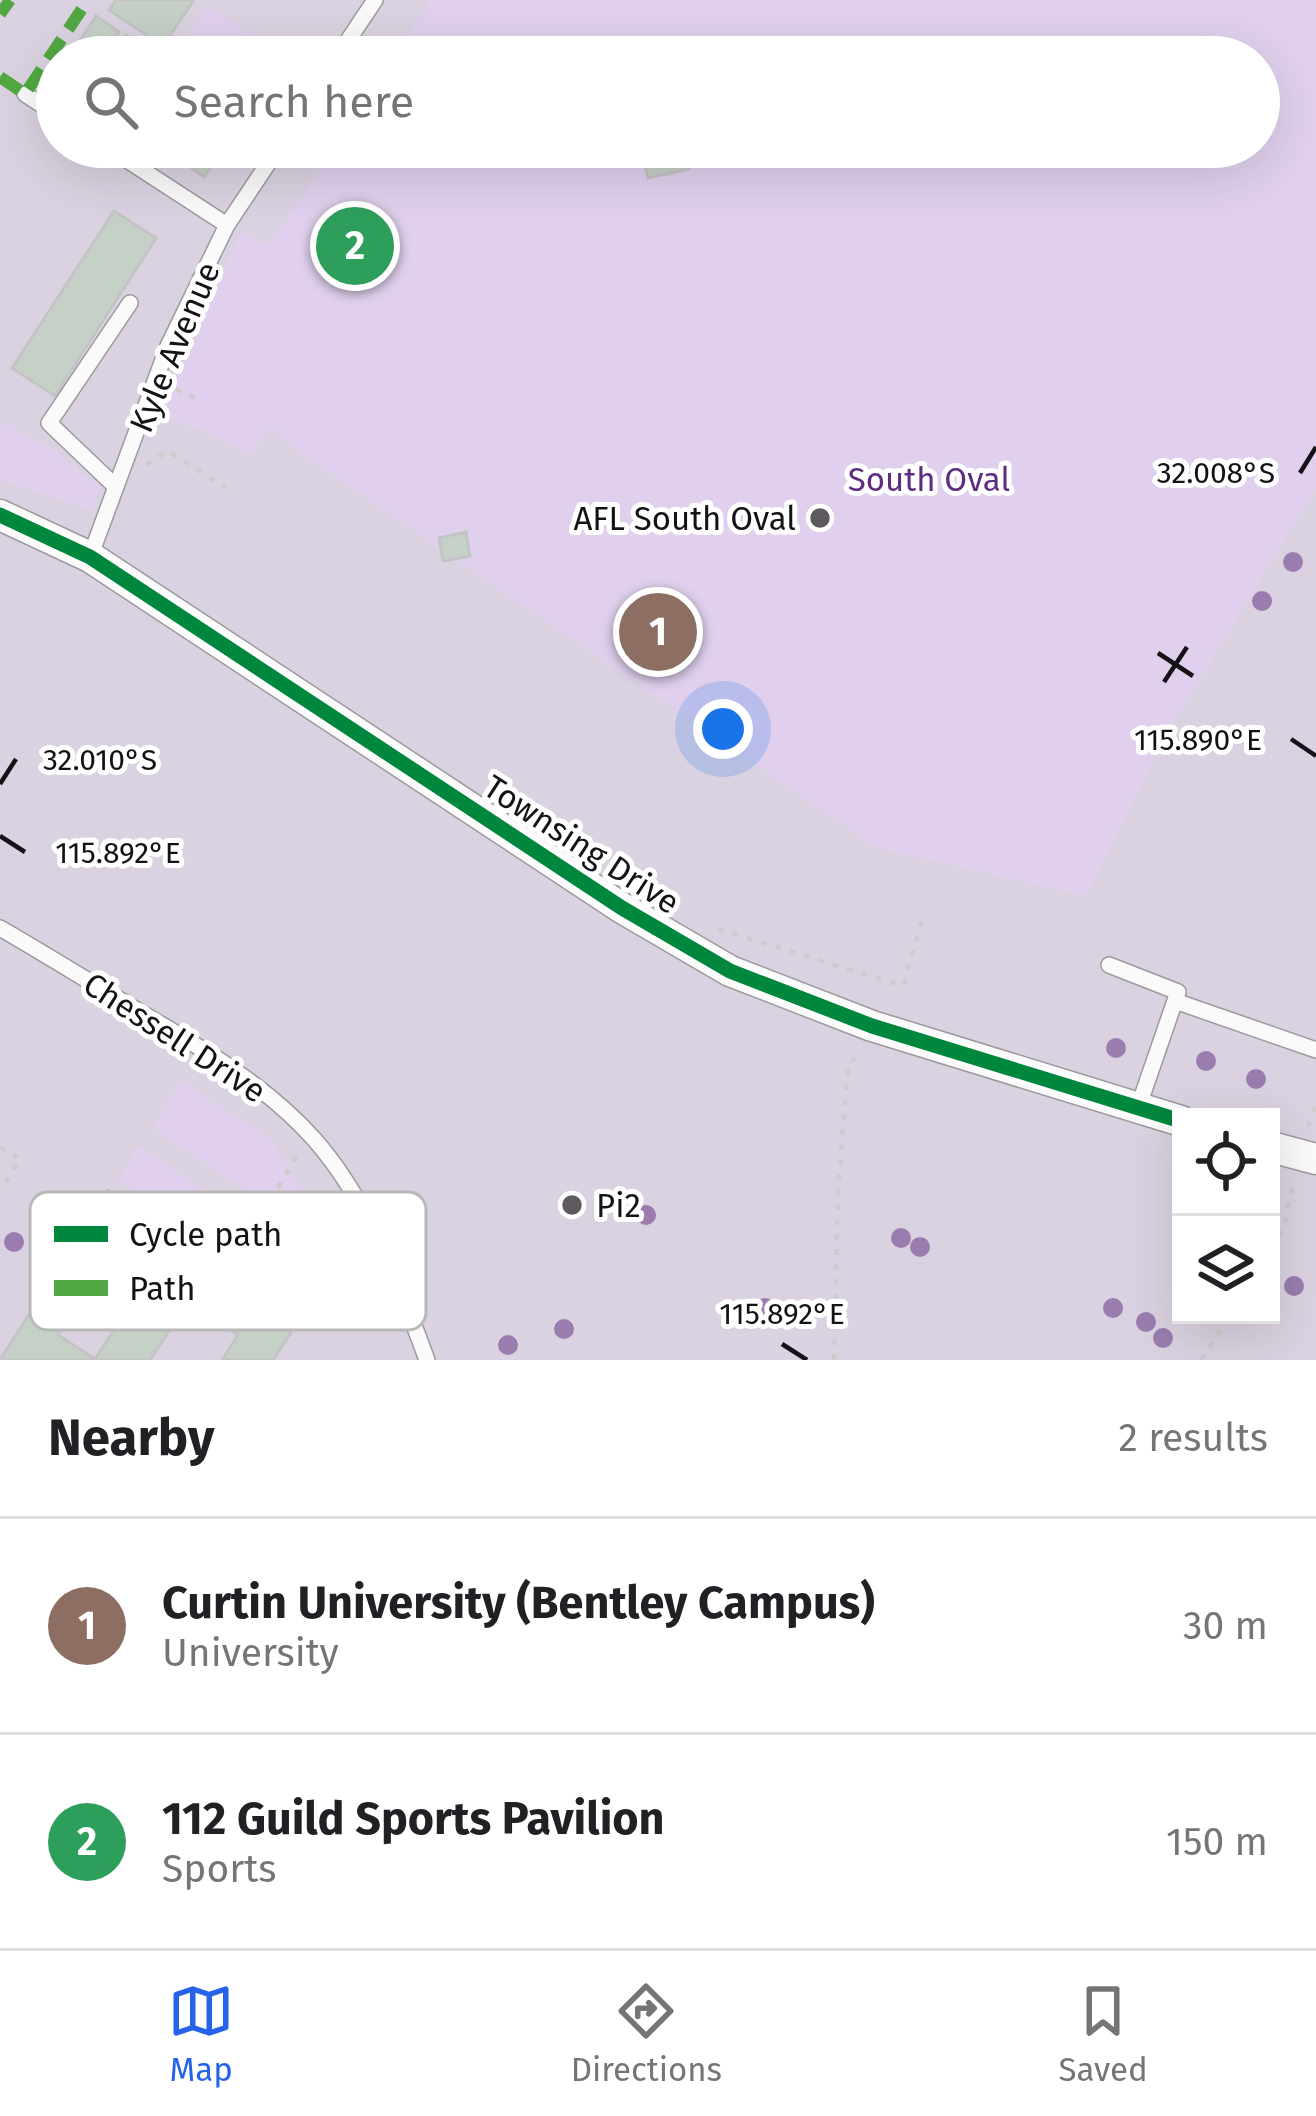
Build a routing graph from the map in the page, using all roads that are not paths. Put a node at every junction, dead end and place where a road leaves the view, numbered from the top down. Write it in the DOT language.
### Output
graph roads {
  1 [pos="375,0"];
  2 [pos="352,36"];
  3 [pos="25,94"];
  4 [pos="36,101"];
  5 [pos="139,168"];
  6 [pos="264,168"];
  7 [pos="227,225"];
  8 [pos="130,303"];
  9 [pos="116,487"];
  10 [pos="0,515"];
  11 [pos="90,556"];
  12 [pos="0,928"];
  13 [pos="1109,965"];
  14 [pos="1175,1001"];
  15 [pos="1316,1050"];
  16 [pos="1138,1108"];
  17 [pos="1172,1118"];
  18 [pos="351,1192"];
  19 [pos="414,1330"];
  20 [pos="427,1360"];
  1 -- 2 [label="lane"];
  3 -- 4 [label="lane"];
  5 -- 7 [label="lane"];
  6 -- 7 [label="lane, Kyle Avenue"];
  7 -- 9 [label="lane, Kyle Avenue"];
  8 -- 9 [label="lane"];
  9 -- 11 [label="lane, Kyle Avenue"];
  10 -- 11 [label="street, Townsing Drive"];
  11 -- 16 [label="street, Townsing Drive"];
  12 -- 18 [label="lane, Chessell Drive"];
  13 -- 14 [label="lane"];
  14 -- 15 [label="lane"];
  14 -- 16 [label="lane"];
  16 -- 17 [label="street, Townsing Drive"];
  19 -- 20 [label="lane, Chessell Drive"];
}
